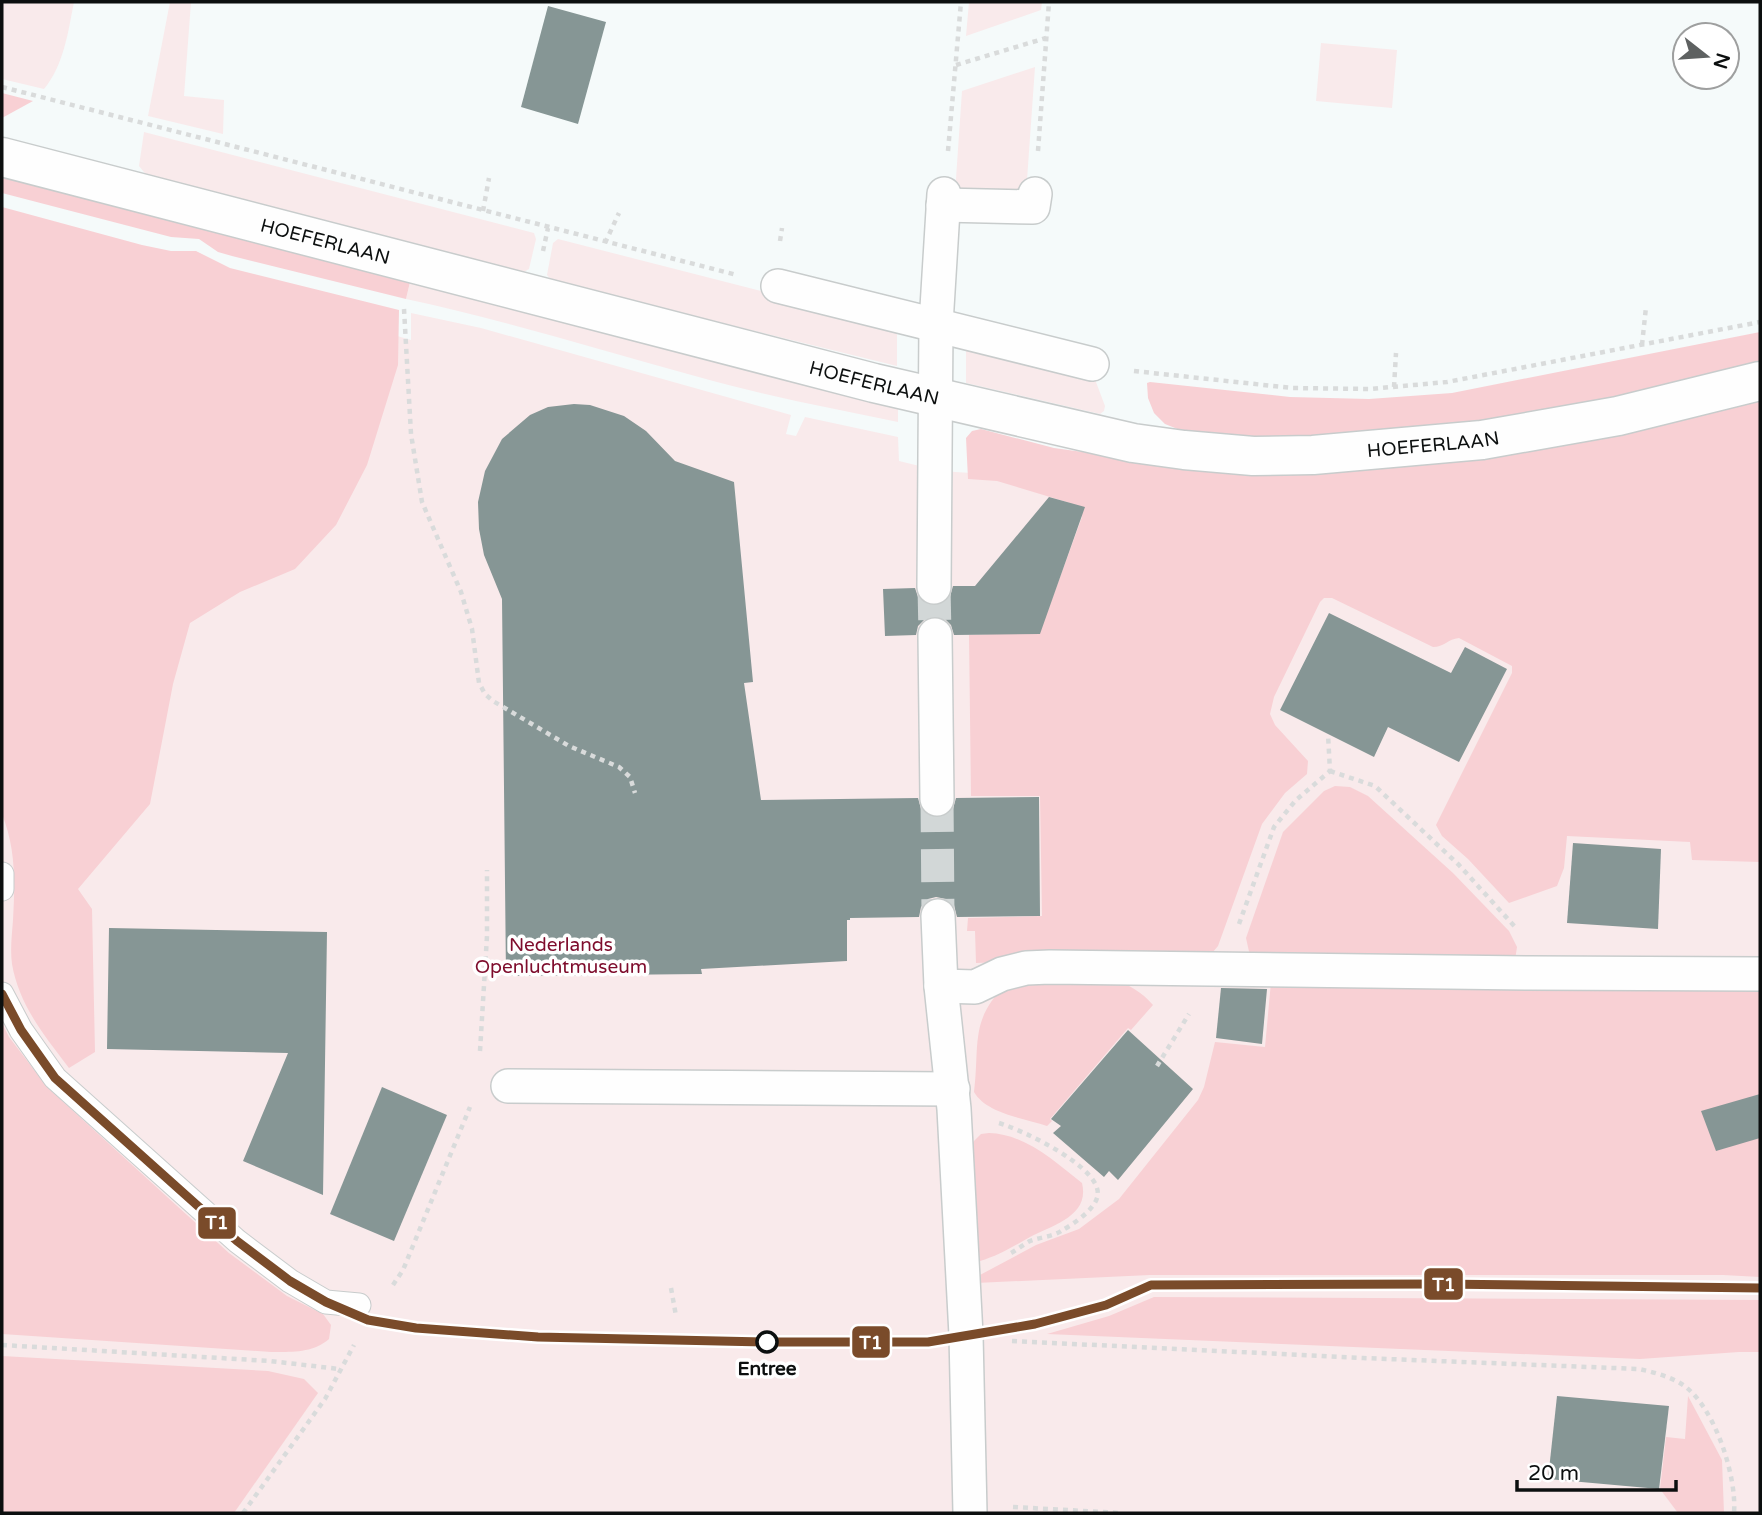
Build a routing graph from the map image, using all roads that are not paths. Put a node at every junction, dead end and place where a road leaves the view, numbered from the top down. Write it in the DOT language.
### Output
graph roads {
  1 [pos="2,157"];
  2 [pos="1035,194"];
  3 [pos="778,286"];
  4 [pos="936,324"];
  5 [pos="1091,364"];
  6 [pos="1760,381"];
  7 [pos="935,397"];
  8 [pos="934,587"];
  9 [pos="935,635"];
  10 [pos="937,799"];
  11 [pos="2,874"];
  12 [pos="2,889"];
  13 [pos="937,916"];
  14 [pos="1760,974"];
  15 [pos="941,986"];
  16 [pos="2,994"];
  17 [pos="508,1086"];
  18 [pos="954,1099"];
  19 [pos="359,1305"];
  20 [pos="970,1509"];
  1 -- 7 [label="street, HOEFERLAAN"];
  2 -- 4 [label="street"];
  3 -- 4 [label="street"];
  4 -- 5 [label="street"];
  4 -- 7 [label="street"];
  6 -- 7 [label="street, HOEFERLAAN"];
  7 -- 8 [label="street"];
  9 -- 10 [label="street"];
  11 -- 12 [label="lane"];
  13 -- 15 [label="street"];
  14 -- 15 [label="street"];
  15 -- 18 [label="street"];
  16 -- 19 [label="lane"];
  17 -- 18 [label="street"];
  18 -- 20 [label="street"];
}
